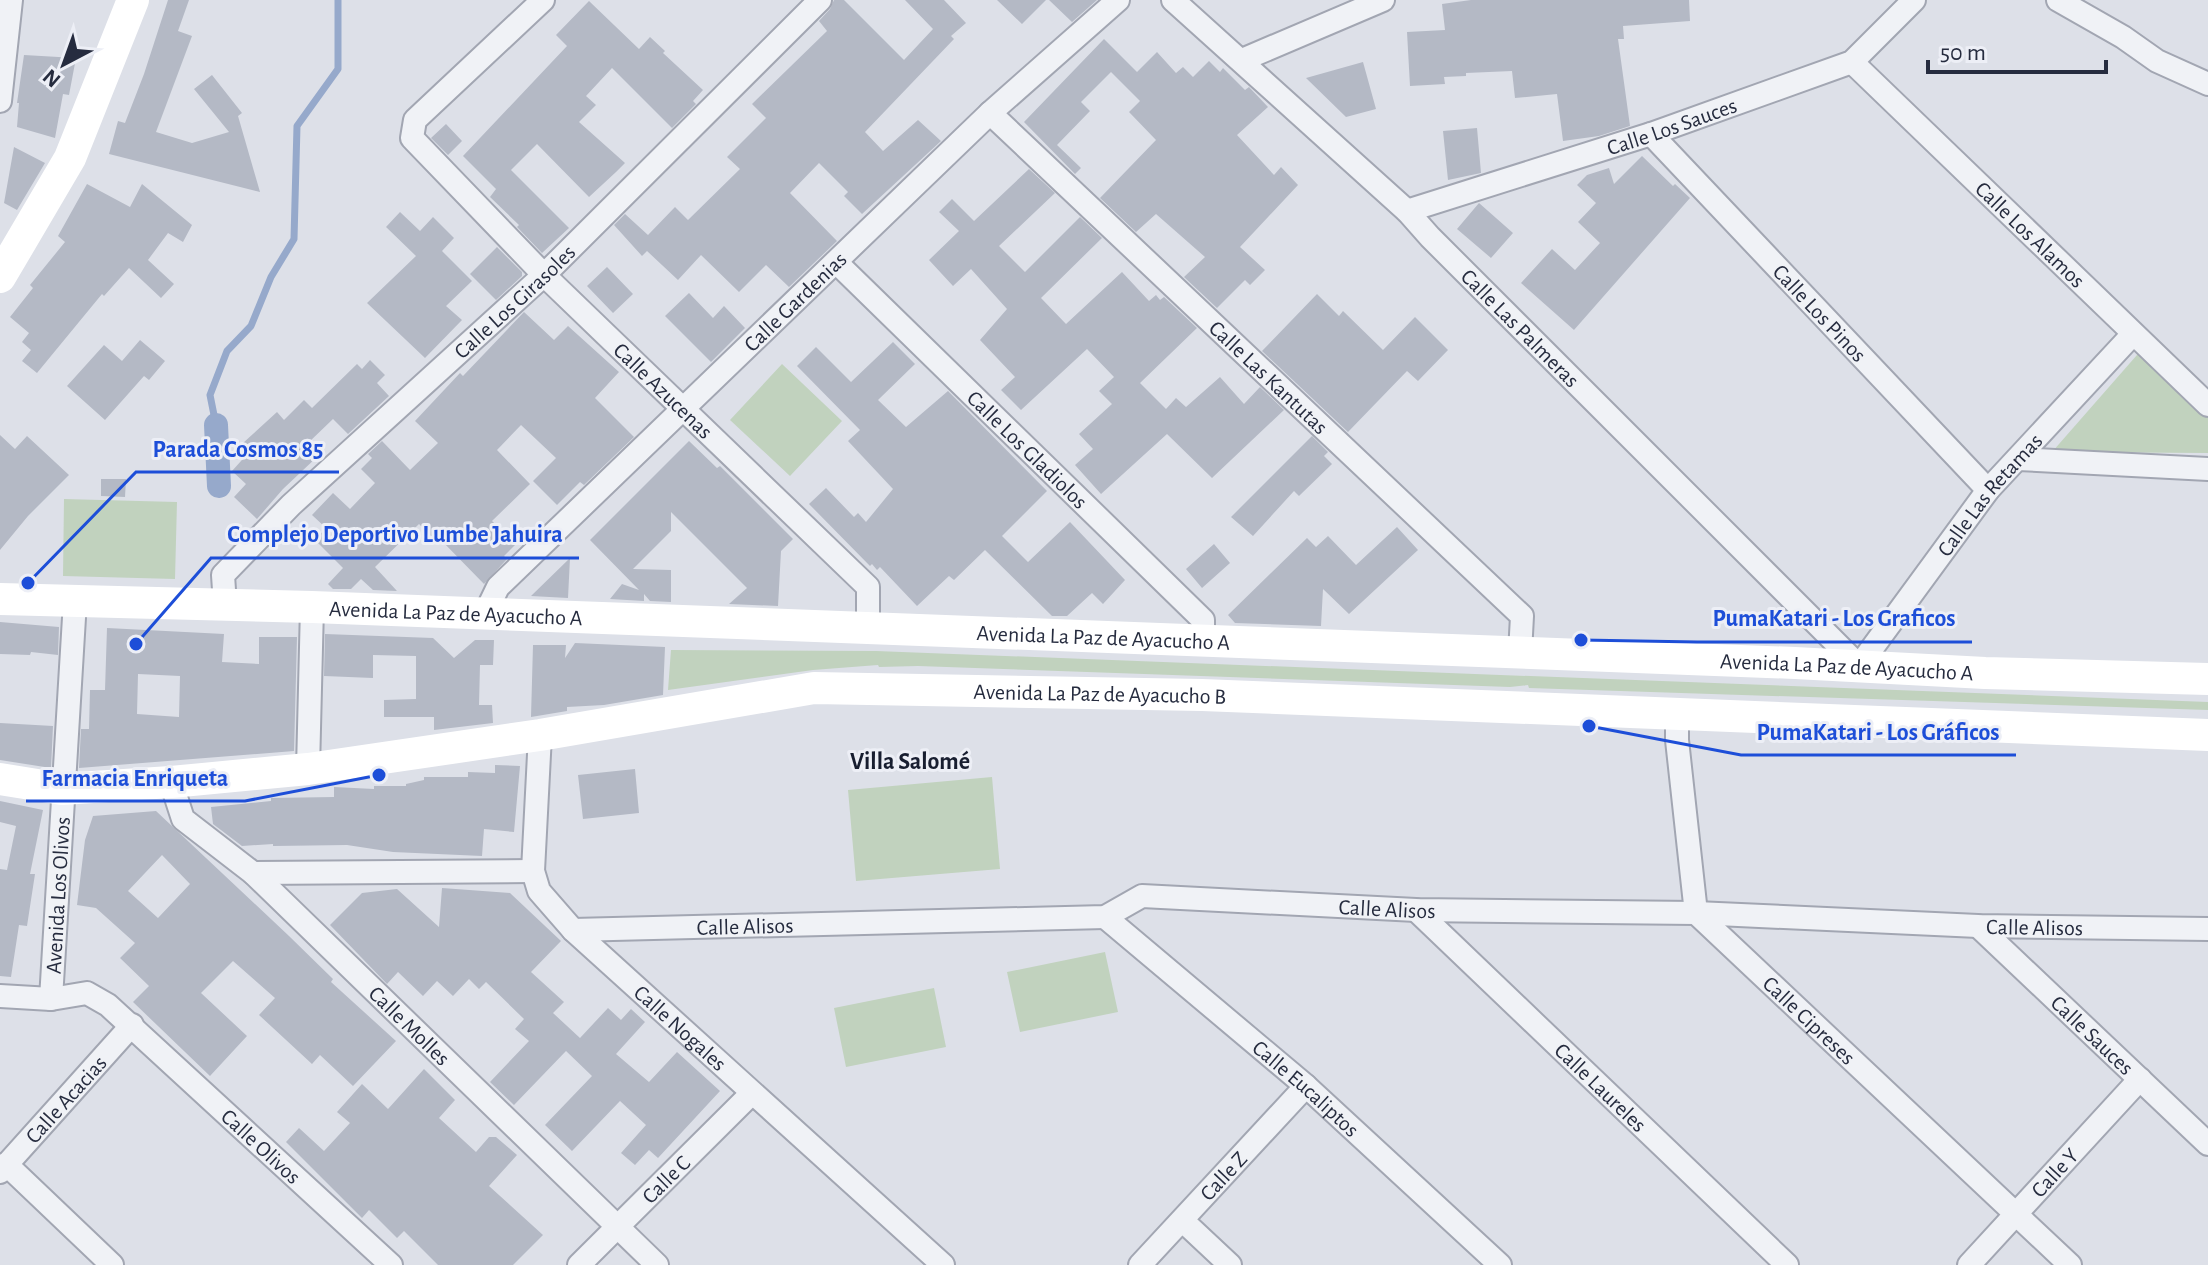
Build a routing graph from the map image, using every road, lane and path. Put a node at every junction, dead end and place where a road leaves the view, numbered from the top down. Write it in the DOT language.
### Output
graph roads {
  1 [pos="11,0"];
  2 [pos="133,0"];
  3 [pos="543,0"];
  4 [pos="820,0"];
  5 [pos="1118,0"];
  6 [pos="1173,0"];
  7 [pos="1383,0"];
  8 [pos="1914,0"];
  9 [pos="2058,0"];
  10 [pos="1242,60"];
  11 [pos="1852,62"];
  12 [pos="2208,84"];
  13 [pos="0,101"];
  14 [pos="990,113"];
  15 [pos="1651,134"];
  16 [pos="1407,211"];
  17 [pos="4,262"];
  18 [pos="836,262"];
  19 [pos="544,275"];
  20 [pos="2133,334"];
  21 [pos="2208,405"];
  22 [pos="685,409"];
  23 [pos="2018,459"];
  24 [pos="2208,469"];
  25 [pos="1988,490"];
  26 [pos="0,599"];
  27 [pos="75,601"];
  28 [pos="225,605"];
  29 [pos="312,607"];
  30 [pos="485,614"];
  31 [pos="868,629"];
  32 [pos="1203,641"];
  33 [pos="1520,653"];
  34 [pos="1859,666"];
  35 [pos="2208,679"];
  36 [pos="1677,712"];
  37 [pos="540,735"];
  38 [pos="2208,735"];
  39 [pos="308,769"];
  40 [pos="0,779"];
  41 [pos="171,782"];
  42 [pos="62,789"];
  43 [pos="533,871"];
  44 [pos="253,873"];
  45 [pos="1416,910"];
  46 [pos="1696,913"];
  47 [pos="1105,917"];
  48 [pos="1978,926"];
  49 [pos="2208,929"];
  50 [pos="573,930"];
  51 [pos="0,996"];
  52 [pos="51,999"];
  53 [pos="132,1025"];
  54 [pos="2140,1079"];
  55 [pos="1306,1086"];
  56 [pos="752,1093"];
  57 [pos="2208,1144"];
  58 [pos="2,1167"];
  59 [pos="2016,1214"];
  60 [pos="1183,1221"];
  61 [pos="615,1227"];
  62 [pos="112,1265"];
  63 [pos="391,1265"];
  64 [pos="579,1265"];
  65 [pos="657,1265"];
  66 [pos="943,1265"];
  67 [pos="1140,1265"];
  68 [pos="1230,1265"];
  69 [pos="1500,1265"];
  70 [pos="1787,1265"];
  71 [pos="1969,1265"];
  72 [pos="2070,1265"];
  1 -- 13 [label="street"];
  2 -- 17 [label="main road"];
  3 -- 19 [label="street, Calle Azucenas"];
  4 -- 19 [label="street, Calle Los Girasoles"];
  5 -- 14 [label="street, Calle Gardenias"];
  6 -- 10 [label="street, Calle Las Palmeras"];
  7 -- 10 [label="street"];
  8 -- 11 [label="street, Calle Los Sauces"];
  9 -- 12 [label="street"];
  10 -- 16 [label="street, Calle Las Palmeras"];
  11 -- 15 [label="street, Calle Los Sauces"];
  11 -- 20 [label="street, Calle Los Alamos"];
  14 -- 18 [label="street, Calle Gardenias"];
  14 -- 33 [label="street, Calle Las Kantutas"];
  15 -- 16 [label="street, Calle Los Sauces"];
  15 -- 25 [label="street, Calle Los Pinos"];
  16 -- 34 [label="street, Calle Las Palmeras"];
  18 -- 22 [label="street, Calle Gardenias"];
  18 -- 32 [label="street, Calle Los Gladiolos"];
  19 -- 22 [label="street, Calle Azucenas"];
  19 -- 28 [label="street, Calle Los Girasoles"];
  20 -- 21 [label="street, Calle Los Alamos"];
  20 -- 23 [label="street, Calle Las Retamas"];
  22 -- 30 [label="street, Calle Gardenias"];
  22 -- 31 [label="street, Calle Azucenas"];
  23 -- 24 [label="street"];
  23 -- 25 [label="street, Calle Las Retamas"];
  25 -- 34 [label="street, Calle Las Retamas"];
  26 -- 27 [label="main road, Avenida La Paz de Ayacucho A"];
  27 -- 28 [label="main road, Avenida La Paz de Ayacucho A"];
  27 -- 42 [label="street, Avenida Los Olivos"];
  28 -- 29 [label="main road, Avenida La Paz de Ayacucho A"];
  29 -- 30 [label="main road, Avenida La Paz de Ayacucho A"];
  29 -- 39 [label="street"];
  30 -- 31 [label="main road, Avenida La Paz de Ayacucho A"];
  31 -- 32 [label="main road, Avenida La Paz de Ayacucho A"];
  32 -- 33 [label="main road, Avenida La Paz de Ayacucho A"];
  33 -- 34 [label="main road, Avenida La Paz de Ayacucho A"];
  34 -- 35 [label="main road, Avenida La Paz de Ayacucho A"];
  36 -- 37 [label="main road, Avenida La Paz de Ayacucho B"];
  36 -- 38 [label="main road, Avenida La Paz de Ayacucho B"];
  36 -- 46 [label="street"];
  37 -- 39 [label="main road, Avenida La Paz de Ayacucho B"];
  37 -- 43 [label="street"];
  39 -- 41 [label="main road, Avenida La Paz de Ayacucho B"];
  40 -- 42 [label="main road, Avenida La Paz de Ayacucho B"];
  41 -- 42 [label="main road, Avenida La Paz de Ayacucho B"];
  41 -- 44 [label="street, Calle Molles"];
  42 -- 52 [label="street, Avenida Los Olivos"];
  43 -- 44 [label="street"];
  43 -- 50 [label="street, Calle Nogales"];
  44 -- 61 [label="street, Calle Molles"];
  45 -- 46 [label="street, Calle Alisos"];
  45 -- 47 [label="street, Calle Alisos"];
  45 -- 70 [label="street, Calle Laureles"];
  46 -- 48 [label="street, Calle Alisos"];
  46 -- 59 [label="street, Calle Cipreses"];
  47 -- 50 [label="street, Calle Alisos"];
  47 -- 55 [label="street, Calle Eucaliptos"];
  48 -- 49 [label="street, Calle Alisos"];
  48 -- 54 [label="street, Calle Sauces"];
  50 -- 56 [label="street, Calle Nogales"];
  51 -- 52 [label="street, Calle Olivos"];
  52 -- 53 [label="street, Calle Olivos"];
  53 -- 58 [label="street, Calle Acacias"];
  53 -- 63 [label="street, Calle Olivos"];
  54 -- 57 [label="street, Calle Sauces"];
  54 -- 59 [label="street, Calle Y"];
  55 -- 60 [label="street, Calle Z"];
  55 -- 69 [label="street, Calle Eucaliptos"];
  56 -- 61 [label="street, Calle C"];
  56 -- 66 [label="street, Calle Nogales"];
  58 -- 62 [label="street"];
  59 -- 71 [label="street, Calle Y"];
  59 -- 72 [label="street, Calle Cipreses"];
  60 -- 67 [label="street, Calle Z"];
  60 -- 68 [label="street"];
  61 -- 64 [label="street, Calle C"];
  61 -- 65 [label="street, Calle Molles"];
}
